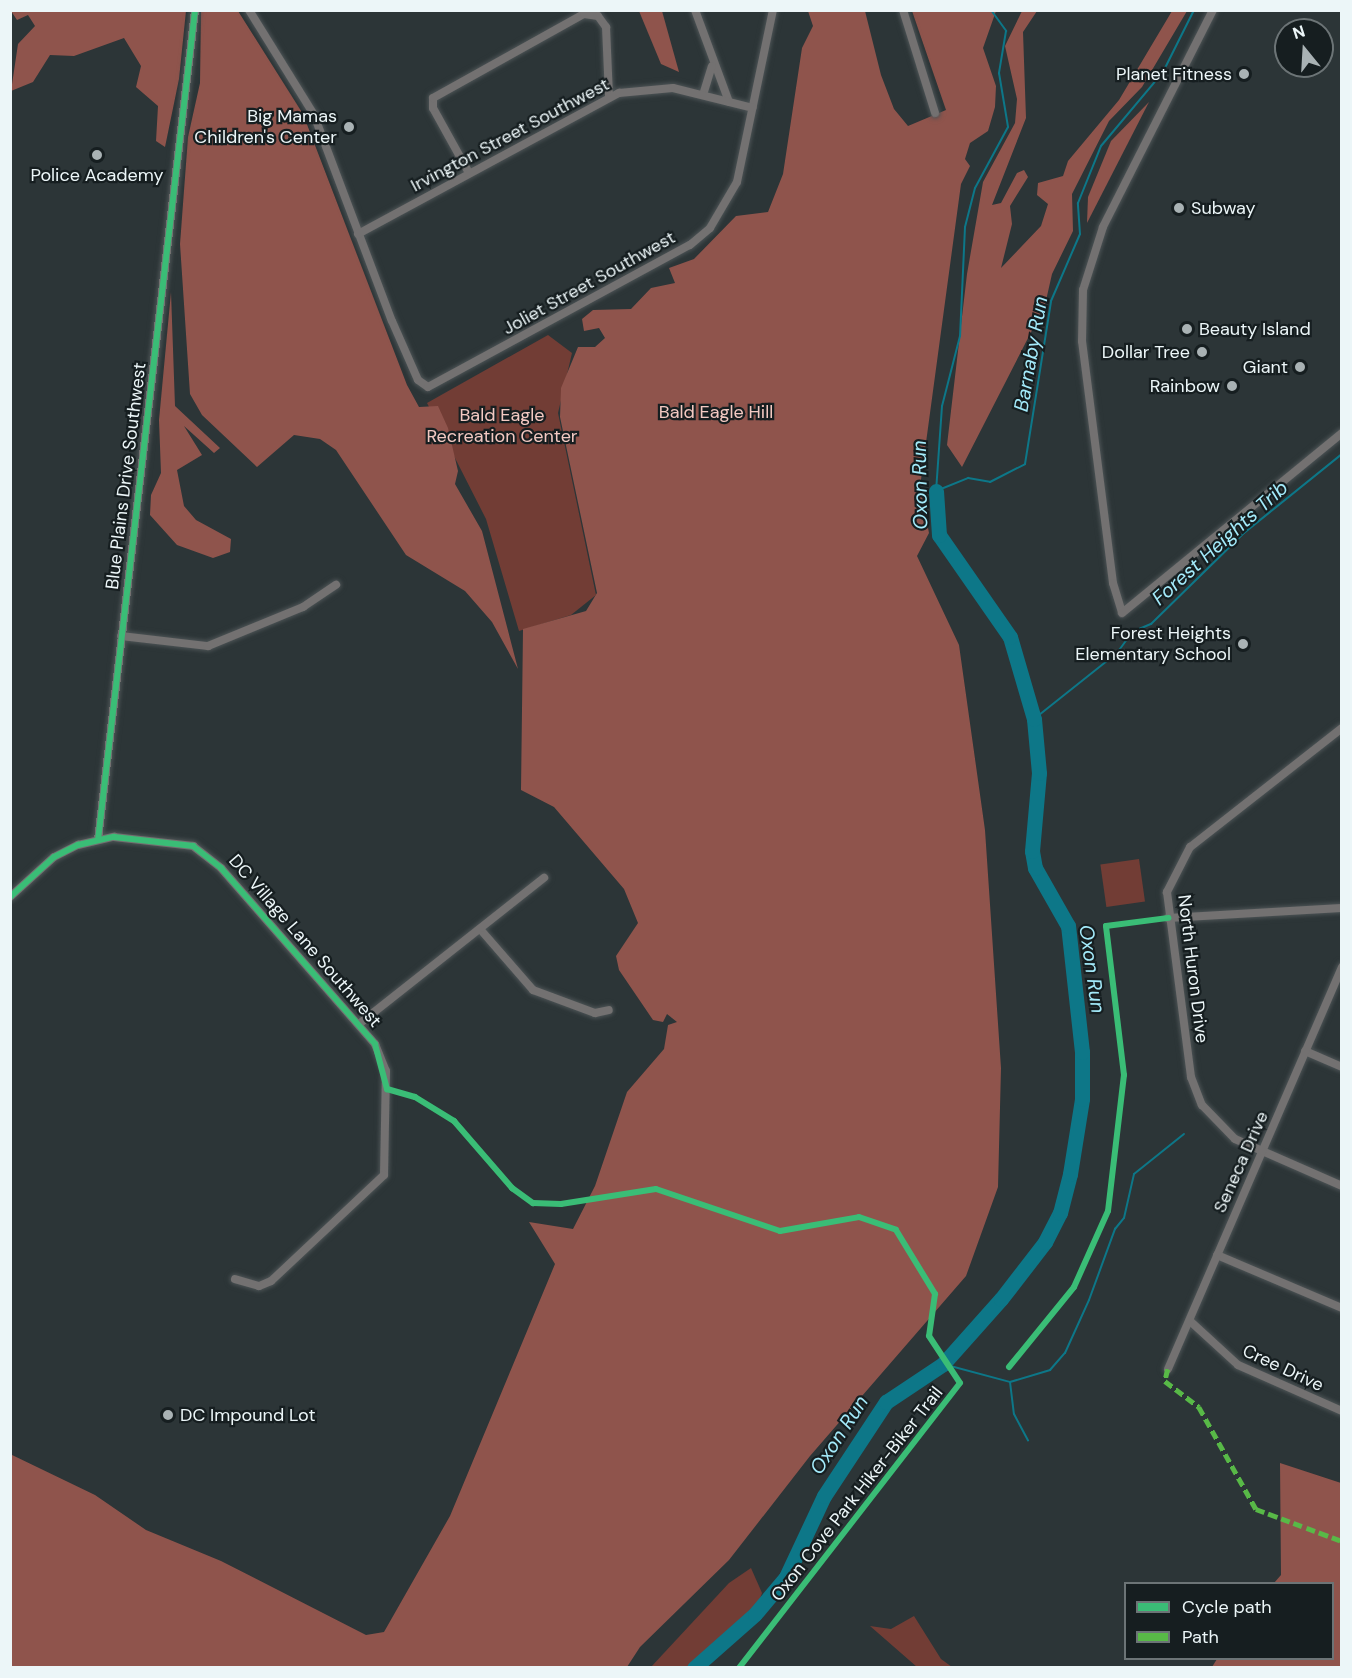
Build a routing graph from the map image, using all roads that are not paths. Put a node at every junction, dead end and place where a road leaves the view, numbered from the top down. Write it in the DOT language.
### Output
graph roads {
  1 [pos="195,10"];
  2 [pos="249,10"];
  3 [pos="695,10"];
  4 [pos="773,10"];
  5 [pos="903,10"];
  6 [pos="1213,10"];
  7 [pos="712,66"];
  8 [pos="703,95"];
  9 [pos="609,97"];
  10 [pos="729,102"];
  11 [pos="753,108"];
  12 [pos="935,113"];
  13 [pos="469,173"];
  14 [pos="358,234"];
  15 [pos="1341,433"];
  16 [pos="336,585"];
  17 [pos="121,636"];
  18 [pos="1341,728"];
  19 [pos="98,840"];
  20 [pos="544,878"];
  21 [pos="10,897"];
  22 [pos="1341,908"];
  23 [pos="1168,918"];
  24 [pos="480,929"];
  25 [pos="1341,967"];
  26 [pos="609,1010"];
  27 [pos="359,1024"];
  28 [pos="1305,1052"];
  29 [pos="1341,1067"];
  30 [pos="1263,1153"];
  31 [pos="1341,1186"];
  32 [pos="1217,1255"];
  33 [pos="235,1279"];
  34 [pos="1341,1308"];
  35 [pos="1190,1321"];
  36 [pos="1168,1369"];
  37 [pos="1341,1411"];
  1 -- 17 [label="street, Blue Plains Drive Southwest"];
  2 -- 14 [label="street"];
  3 -- 7 [label="street"];
  4 -- 11 [label="street, Joliet Street Southwest"];
  5 -- 12 [label="street"];
  6 -- 15 [label="street"];
  7 -- 8 [label="street"];
  7 -- 10 [label="street"];
  8 -- 9 [label="street, Irvington Street Southwest"];
  8 -- 10 [label="street, Irvington Street Southwest"];
  9 -- 13 [label="street, Irvington Street Southwest"];
  9 -- 13 [label="street"];
  10 -- 11 [label="street, Irvington Street Southwest"];
  11 -- 14 [label="street, Joliet Street Southwest"];
  13 -- 14 [label="street, Irvington Street Southwest"];
  16 -- 17 [label="street"];
  17 -- 19 [label="street, Blue Plains Drive Southwest"];
  18 -- 23 [label="street, North Huron Drive"];
  19 -- 21 [label="street"];
  19 -- 27 [label="street, DC Village Lane Southwest"];
  20 -- 24 [label="street"];
  22 -- 23 [label="street"];
  23 -- 30 [label="street, North Huron Drive"];
  24 -- 26 [label="street"];
  24 -- 27 [label="street"];
  25 -- 28 [label="street, Seneca Drive"];
  27 -- 33 [label="street, DC Village Lane Southwest"];
  28 -- 29 [label="street"];
  28 -- 30 [label="street, Seneca Drive"];
  30 -- 31 [label="street, North Huron Drive"];
  30 -- 32 [label="street, Seneca Drive"];
  32 -- 34 [label="street"];
  32 -- 35 [label="street, Seneca Drive"];
  35 -- 36 [label="street, Seneca Drive"];
  35 -- 37 [label="street, Cree Drive"];
}
